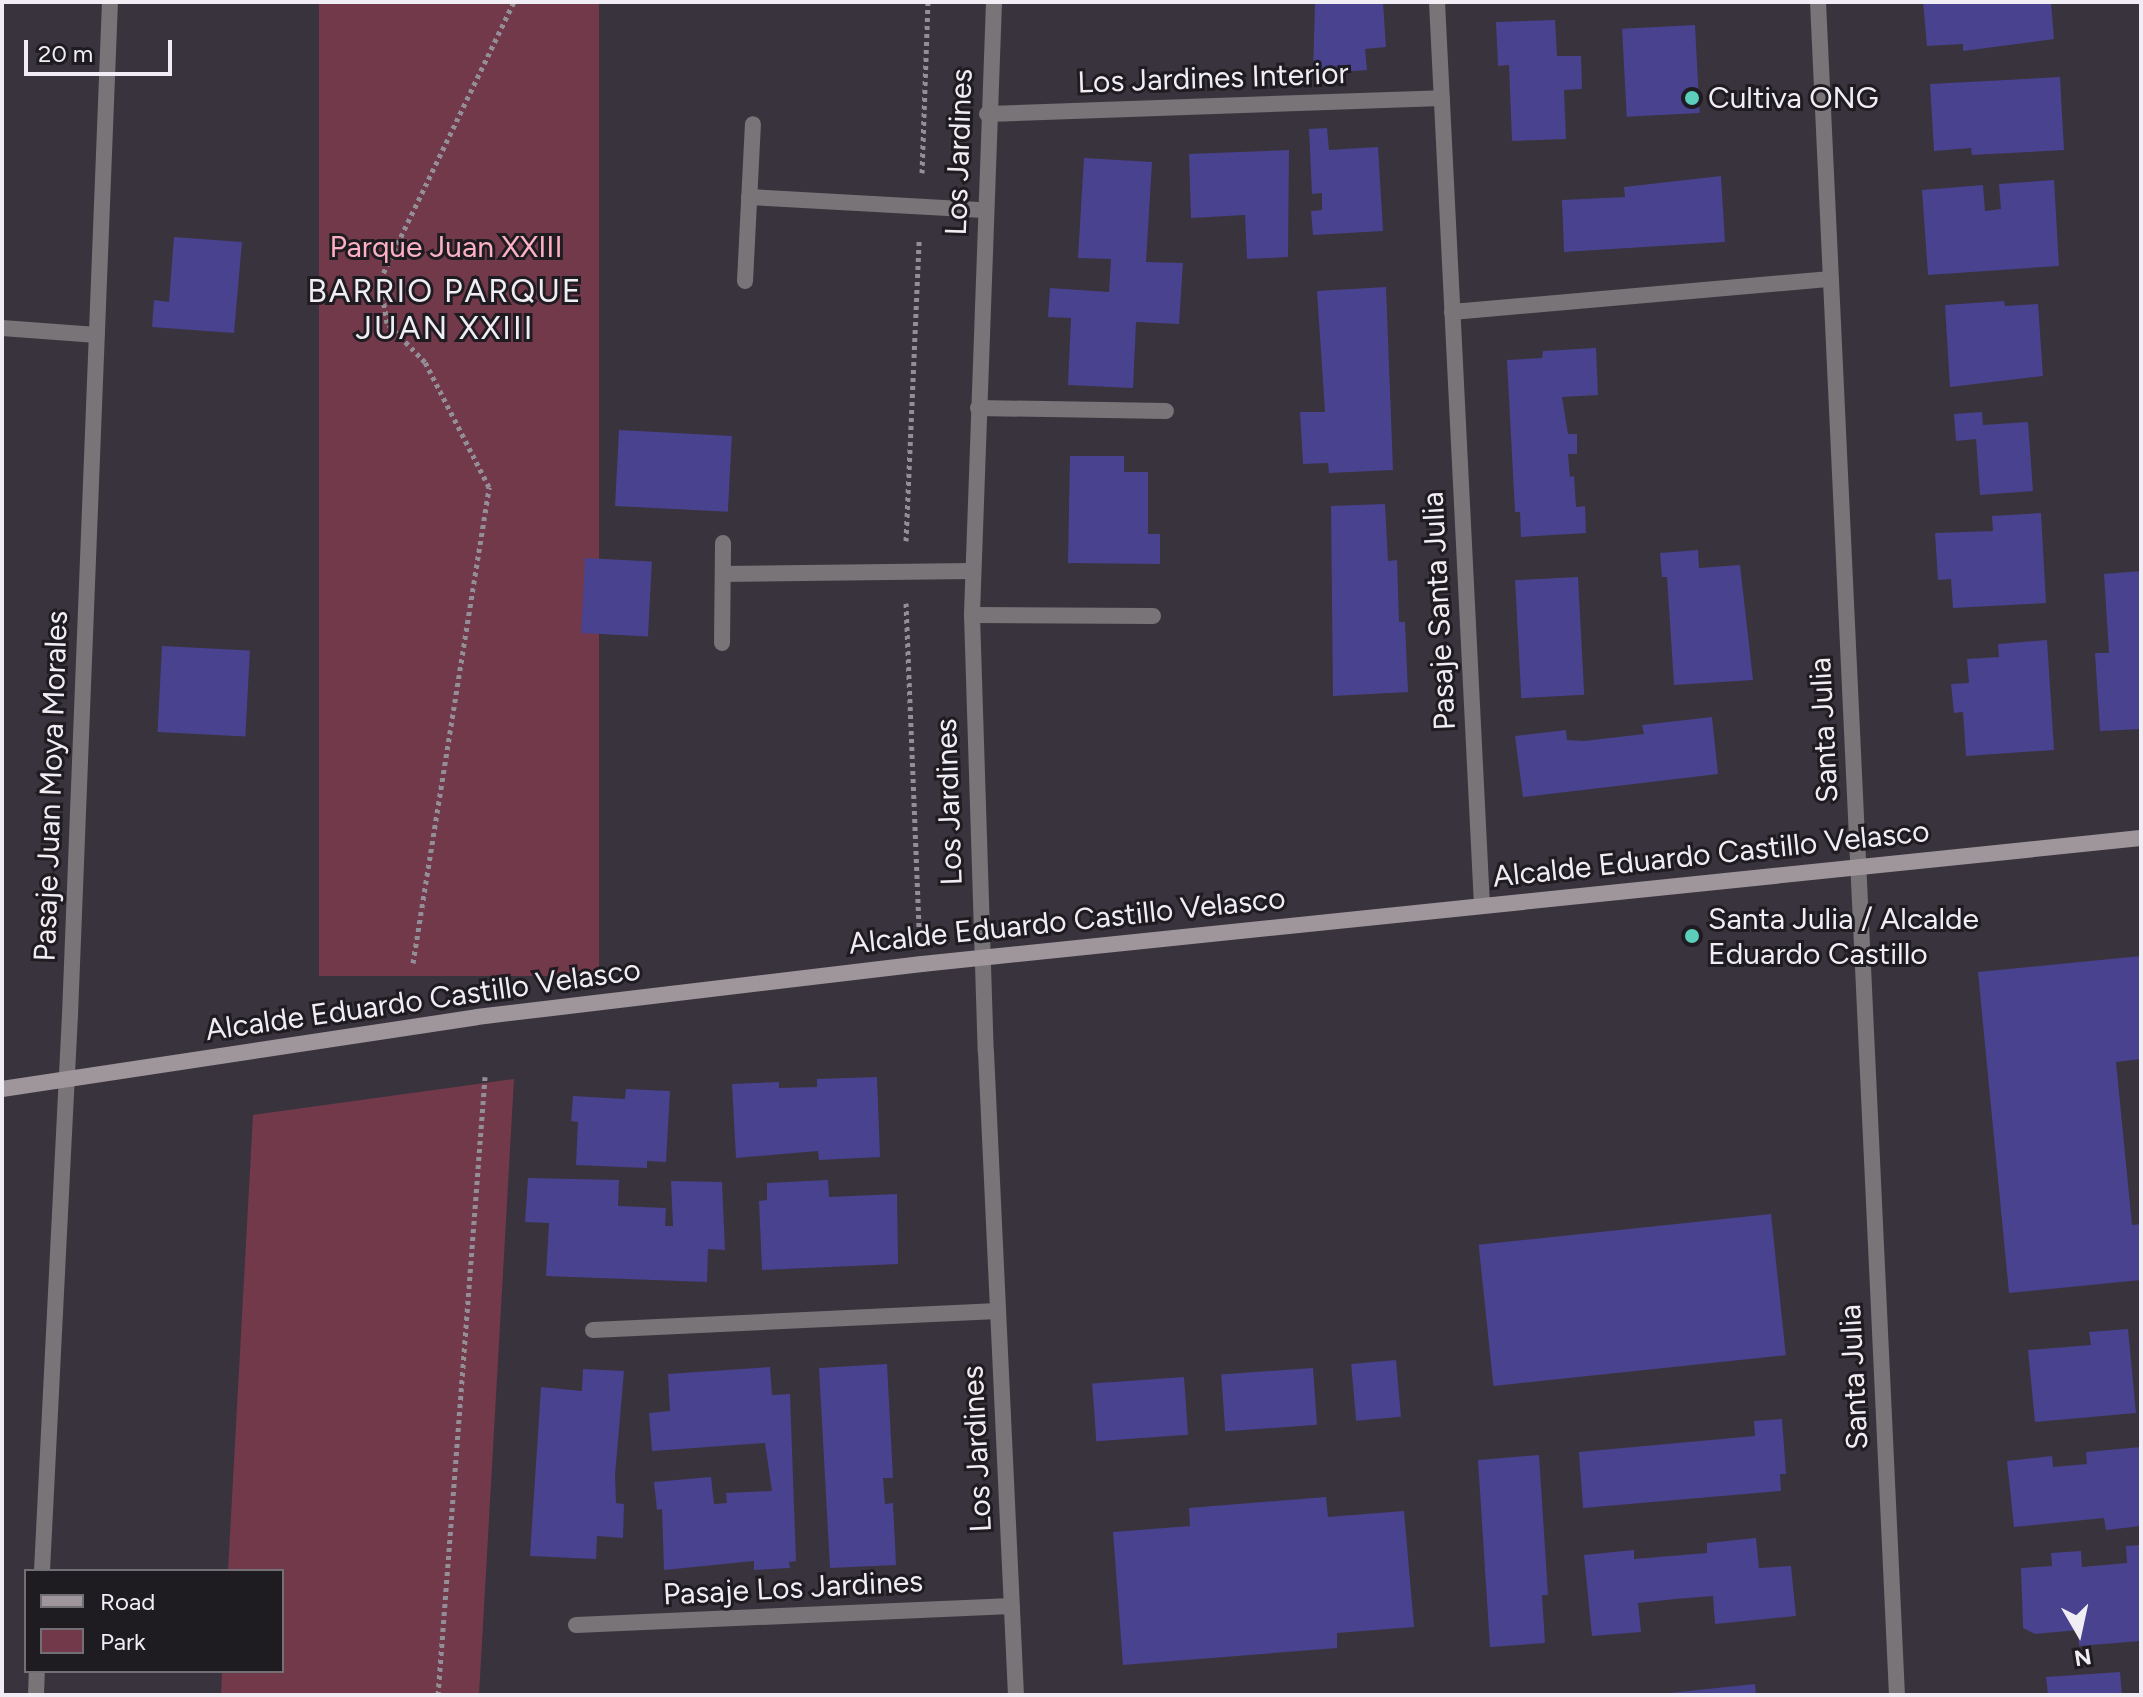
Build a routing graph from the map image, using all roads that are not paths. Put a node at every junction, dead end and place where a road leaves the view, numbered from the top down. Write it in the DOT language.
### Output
graph roads {
  1 [pos="110,2"];
  2 [pos="994,2"];
  3 [pos="1437,2"];
  4 [pos="1818,2"];
  5 [pos="1442,98"];
  6 [pos="987,114"];
  7 [pos="753,124"];
  8 [pos="749,197"];
  9 [pos="984,210"];
  10 [pos="1831,279"];
  11 [pos="745,281"];
  12 [pos="1452,312"];
  13 [pos="2,328"];
  14 [pos="97,335"];
  15 [pos="978,408"];
  16 [pos="1166,411"];
  17 [pos="723,543"];
  18 [pos="972,571"];
  19 [pos="723,574"];
  20 [pos="972,615"];
  21 [pos="1153,616"];
  22 [pos="722,643"];
  23 [pos="2141,838"];
  24 [pos="1859,868"];
  25 [pos="1482,906"];
  26 [pos="982,957"];
  27 [pos="67,1080"];
  28 [pos="2,1089"];
  29 [pos="998,1311"];
  30 [pos="593,1330"];
  31 [pos="42,1569"];
  32 [pos="1012,1606"];
  33 [pos="576,1625"];
  34 [pos="37,1673"];
  35 [pos="36,1695"];
  36 [pos="1016,1695"];
  37 [pos="1897,1695"];
  1 -- 14 [label="street, Pasaje Juan Moya Morales"];
  2 -- 6 [label="street, Los Jardines"];
  3 -- 5 [label="street, Pasaje Santa Julia"];
  4 -- 10 [label="street, Santa Julia"];
  5 -- 6 [label="street, Los Jardines Interior"];
  5 -- 12 [label="street, Pasaje Santa Julia"];
  6 -- 9 [label="street, Los Jardines"];
  7 -- 8 [label="street"];
  8 -- 9 [label="street"];
  8 -- 11 [label="street"];
  9 -- 15 [label="street, Los Jardines"];
  10 -- 12 [label="street"];
  10 -- 24 [label="street, Santa Julia"];
  12 -- 25 [label="street, Pasaje Santa Julia"];
  13 -- 14 [label="street"];
  14 -- 27 [label="street, Pasaje Juan Moya Morales"];
  15 -- 16 [label="street"];
  15 -- 18 [label="street, Los Jardines"];
  17 -- 19 [label="street"];
  18 -- 19 [label="street"];
  18 -- 20 [label="street, Los Jardines"];
  19 -- 22 [label="street"];
  20 -- 21 [label="street"];
  20 -- 26 [label="street, Los Jardines"];
  23 -- 24 [label="main road, Alcalde Eduardo Castillo Velasco"];
  24 -- 25 [label="main road, Alcalde Eduardo Castillo Velasco"];
  24 -- 37 [label="street, Santa Julia"];
  25 -- 26 [label="main road, Alcalde Eduardo Castillo Velasco"];
  26 -- 27 [label="main road, Alcalde Eduardo Castillo Velasco"];
  26 -- 29 [label="street, Los Jardines"];
  27 -- 28 [label="main road, Alcalde Eduardo Castillo Velasco"];
  27 -- 31 [label="street, Pasaje Juan Moya Morales"];
  29 -- 30 [label="street"];
  29 -- 32 [label="street, Los Jardines"];
  32 -- 33 [label="street, Pasaje Los Jardines"];
  32 -- 36 [label="street, Los Jardines"];
  34 -- 35 [label="street"];
}
